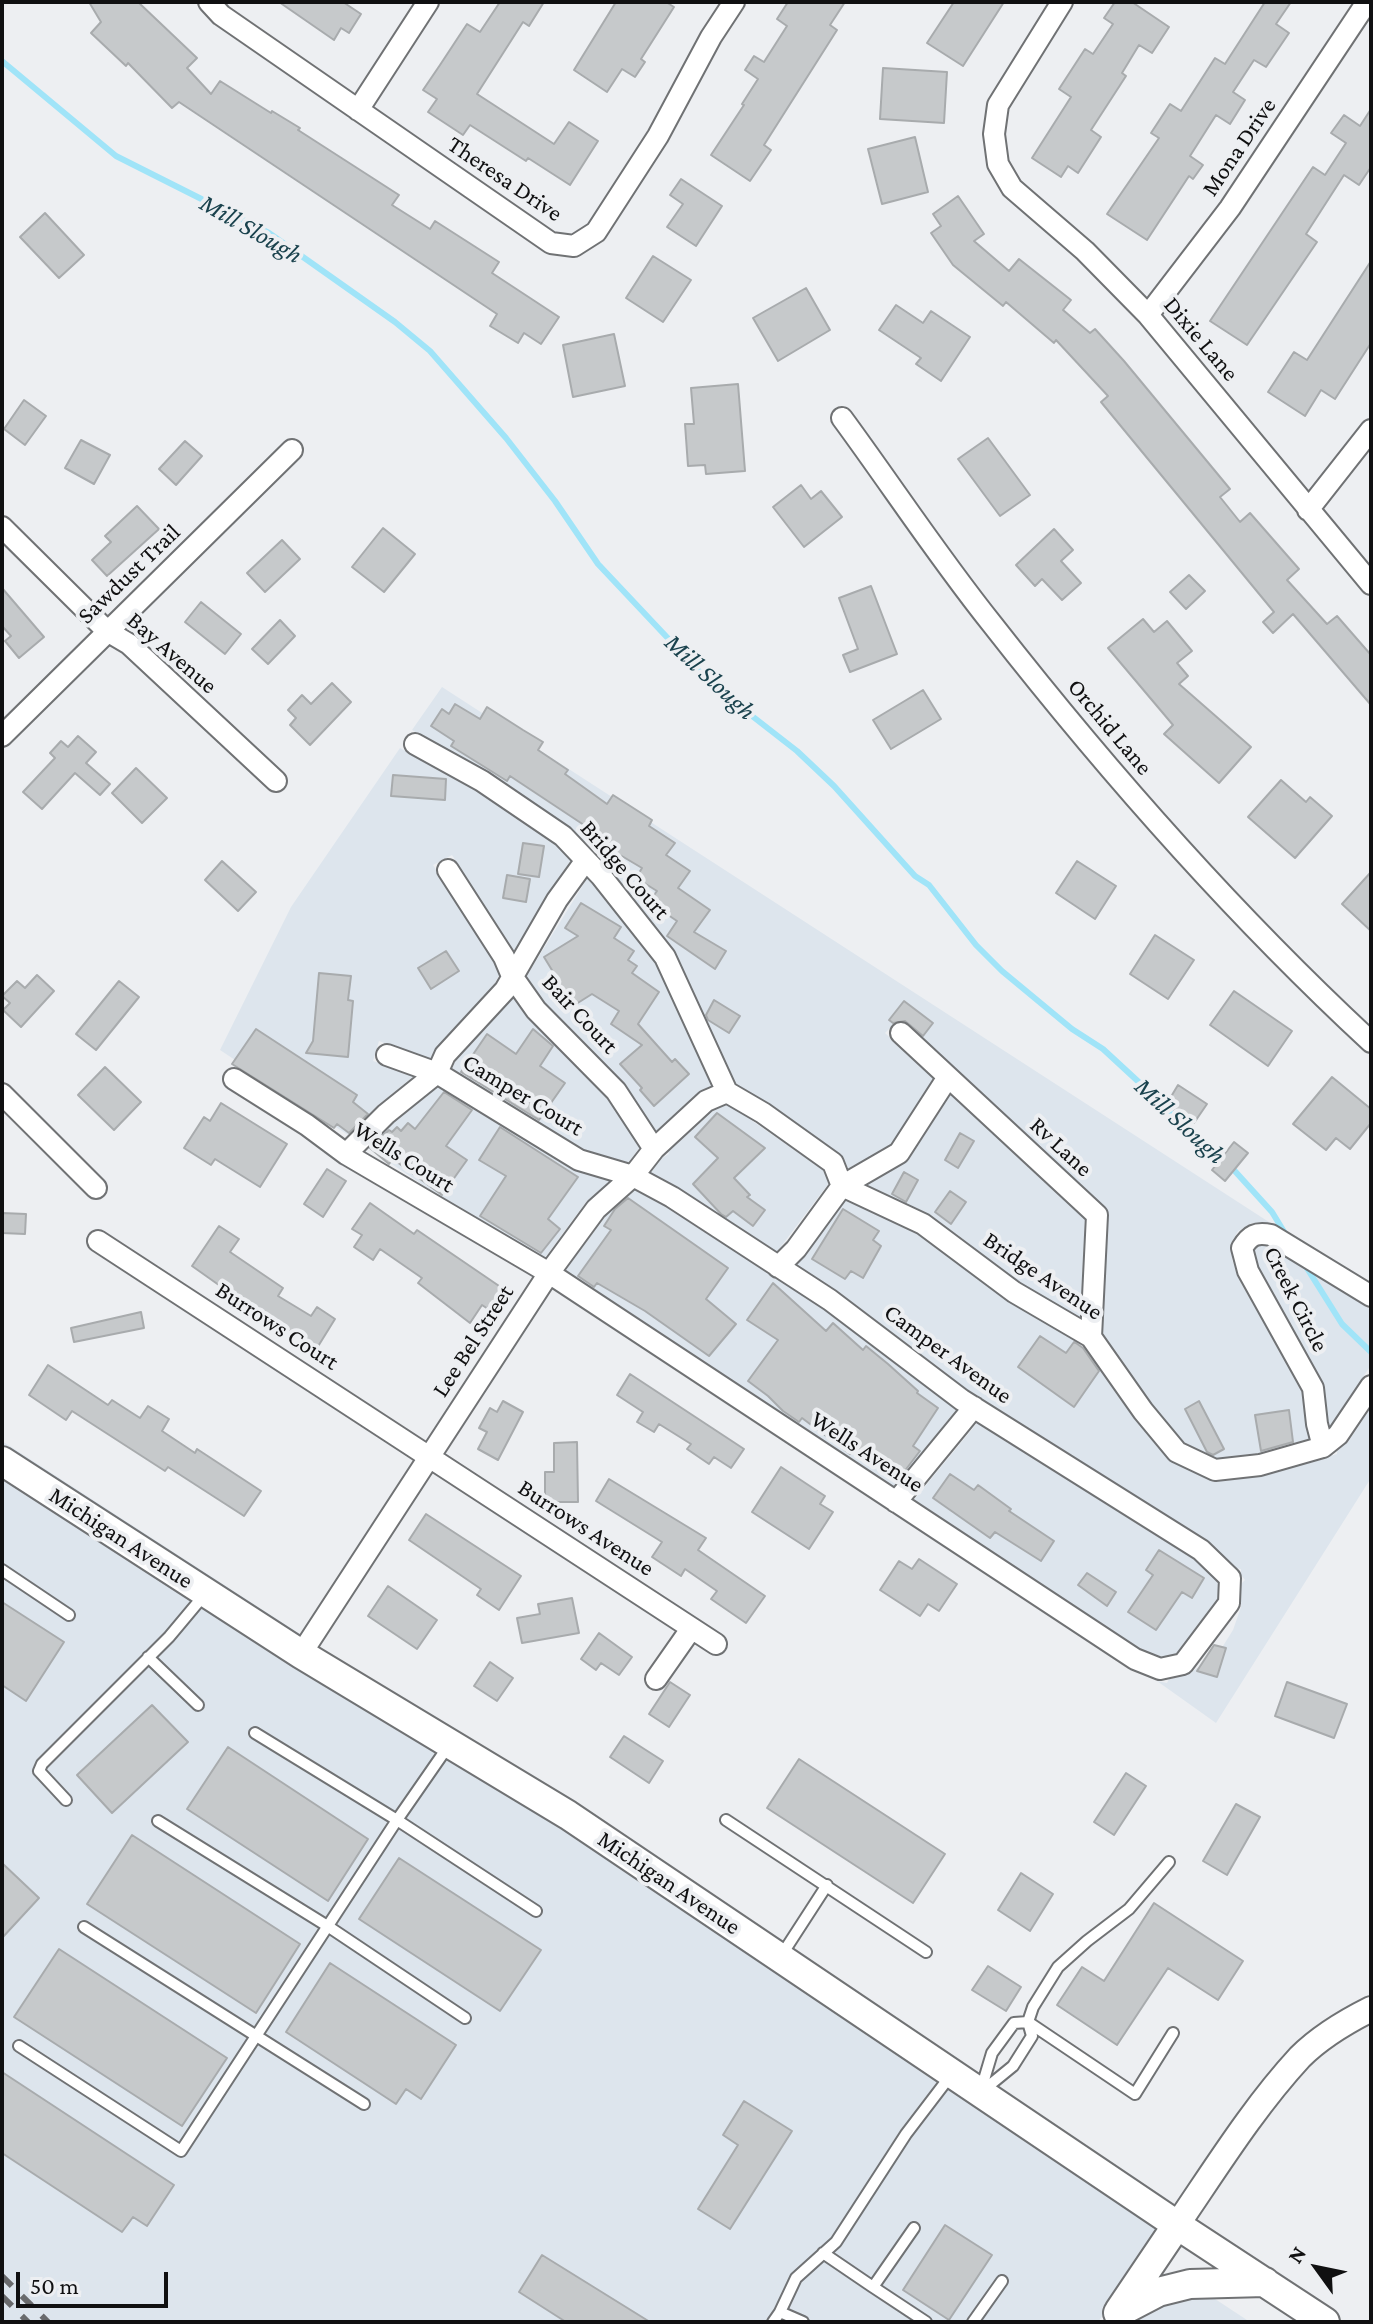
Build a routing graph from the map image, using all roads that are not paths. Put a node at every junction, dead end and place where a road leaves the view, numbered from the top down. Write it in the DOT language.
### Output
graph roads {
  1 [pos="209,2"];
  2 [pos="428,2"];
  3 [pos="734,2"];
  4 [pos="1062,2"];
  5 [pos="1367,2"];
  6 [pos="358,110"];
  7 [pos="1148,315"];
  8 [pos="842,418"];
  9 [pos="1371,430"];
  10 [pos="292,450"];
  11 [pos="1308,510"];
  12 [pos="2,527"];
  13 [pos="1371,584"];
  14 [pos="107,631"];
  15 [pos="2,736"];
  16 [pos="415,744"];
  17 [pos="276,781"];
  18 [pos="586,860"];
  19 [pos="448,870"];
  20 [pos="512,976"];
  21 [pos="901,1033"];
  22 [pos="1371,1042"];
  23 [pos="387,1055"];
  24 [pos="437,1073"];
  25 [pos="948,1077"];
  26 [pos="234,1079"];
  27 [pos="727,1092"];
  28 [pos="2,1094"];
  29 [pos="654,1149"];
  30 [pos="346,1154"];
  31 [pos="633,1176"];
  32 [pos="842,1186"];
  33 [pos="96,1188"];
  34 [pos="98,1241"];
  35 [pos="778,1267"];
  36 [pos="549,1273"];
  37 [pos="1371,1296"];
  38 [pos="1091,1337"];
  39 [pos="1371,1386"];
  40 [pos="974,1407"];
  41 [pos="1323,1447"];
  42 [pos="428,1455"];
  43 [pos="2,1461"];
  44 [pos="896,1502"];
  45 [pos="2,1570"];
  46 [pos="206,1593"];
  47 [pos="69,1615"];
  48 [pos="691,1629"];
  49 [pos="716,1644"];
  50 [pos="301,1654"];
  51 [pos="148,1657"];
  52 [pos="1160,1669"];
  53 [pos="656,1679"];
  54 [pos="198,1705"];
  55 [pos="255,1733"];
  56 [pos="451,1744"];
  57 [pos="66,1800"];
  58 [pos="397,1820"];
  59 [pos="726,1820"];
  60 [pos="158,1821"];
  61 [pos="1169,1862"];
  62 [pos="827,1885"];
  63 [pos="536,1911"];
  64 [pos="84,1927"];
  65 [pos="329,1927"];
  66 [pos="926,1952"];
  67 [pos="780,1958"];
  68 [pos="1371,2009"];
  69 [pos="465,2018"];
  70 [pos="1028,2022"];
  71 [pos="1173,2033"];
  72 [pos="256,2036"];
  73 [pos="19,2046"];
  74 [pos="952,2074"];
  75 [pos="980,2093"];
  76 [pos="364,2104"];
  77 [pos="1177,2225"];
  78 [pos="914,2228"];
  79 [pos="823,2253"];
  80 [pos="1002,2281"];
  81 [pos="1265,2282"];
  82 [pos="873,2287"];
  83 [pos="780,2312"];
  84 [pos="1115,2317"];
  85 [pos="773,2322"];
  86 [pos="803,2322"];
  87 [pos="926,2322"];
  88 [pos="973,2322"];
  89 [pos="1325,2322"];
  1 -- 6 [label="street, Theresa Drive"];
  2 -- 6 [label="street"];
  3 -- 6 [label="street, Theresa Drive"];
  4 -- 7 [label="street, Dixie Lane"];
  5 -- 7 [label="street, Mona Drive"];
  7 -- 11 [label="street, Dixie Lane"];
  8 -- 22 [label="street, Orchid Lane"];
  9 -- 11 [label="street"];
  10 -- 14 [label="street, Sawdust Trail"];
  11 -- 13 [label="street, Dixie Lane"];
  12 -- 14 [label="street, Bay Avenue"];
  14 -- 15 [label="street, Sawdust Trail"];
  14 -- 17 [label="street, Bay Avenue"];
  16 -- 18 [label="street, Bridge Court"];
  18 -- 20 [label="street"];
  18 -- 27 [label="street, Bridge Court"];
  19 -- 20 [label="street, Bair Court"];
  20 -- 24 [label="street"];
  20 -- 29 [label="street, Bair Court"];
  21 -- 25 [label="street, Rv Lane"];
  23 -- 24 [label="street, Camper Court"];
  24 -- 30 [label="street"];
  24 -- 31 [label="street, Camper Court"];
  25 -- 32 [label="street"];
  25 -- 38 [label="street, Rv Lane"];
  26 -- 30 [label="street, Wells Court"];
  27 -- 29 [label="street, Lee Bel Street"];
  27 -- 32 [label="street"];
  28 -- 33 [label="street"];
  29 -- 31 [label="street, Lee Bel Street"];
  30 -- 36 [label="street, Wells Court"];
  31 -- 35 [label="street, Camper Avenue"];
  31 -- 36 [label="street, Lee Bel Street"];
  32 -- 35 [label="street"];
  32 -- 38 [label="street, Bridge Avenue"];
  34 -- 42 [label="street, Burrows Court"];
  35 -- 40 [label="street, Camper Avenue"];
  36 -- 42 [label="street, Lee Bel Street"];
  36 -- 44 [label="street, Wells Avenue"];
  37 -- 41 [label="street, Creek Circle"];
  38 -- 41 [label="street, Bridge Avenue"];
  39 -- 41 [label="street"];
  40 -- 44 [label="street"];
  40 -- 52 [label="street, Camper Avenue"];
  42 -- 48 [label="street, Burrows Avenue"];
  42 -- 50 [label="street, Lee Bel Street"];
  43 -- 46 [label="main road, Michigan Avenue"];
  44 -- 52 [label="street, Wells Avenue"];
  45 -- 47 [label="lane"];
  46 -- 50 [label="main road, Michigan Avenue"];
  46 -- 51 [label="lane"];
  48 -- 49 [label="street, Burrows Avenue"];
  48 -- 53 [label="street"];
  50 -- 56 [label="main road, Michigan Avenue"];
  51 -- 54 [label="lane"];
  51 -- 57 [label="lane"];
  55 -- 58 [label="lane"];
  56 -- 58 [label="lane"];
  56 -- 67 [label="main road, Michigan Avenue"];
  58 -- 63 [label="lane"];
  58 -- 65 [label="lane"];
  59 -- 62 [label="lane"];
  60 -- 65 [label="lane"];
  61 -- 70 [label="lane"];
  62 -- 66 [label="lane"];
  62 -- 67 [label="lane"];
  64 -- 72 [label="lane"];
  65 -- 69 [label="lane"];
  65 -- 72 [label="lane"];
  67 -- 74 [label="main road, Michigan Avenue"];
  68 -- 77 [label="street"];
  70 -- 71 [label="lane"];
  70 -- 75 [label="lane"];
  70 -- 75 [label="lane"];
  72 -- 73 [label="lane"];
  72 -- 76 [label="lane"];
  74 -- 75 [label="main road, Michigan Avenue"];
  74 -- 79 [label="lane"];
  75 -- 77 [label="main road, Michigan Avenue"];
  77 -- 81 [label="main road, Michigan Avenue"];
  77 -- 84 [label="main road"];
  78 -- 82 [label="lane"];
  79 -- 82 [label="lane"];
  79 -- 83 [label="lane"];
  80 -- 88 [label="lane"];
  81 -- 84 [label="main road"];
  81 -- 89 [label="main road, Michigan Avenue"];
  82 -- 87 [label="lane"];
  83 -- 85 [label="lane"];
  83 -- 86 [label="lane"];
}
